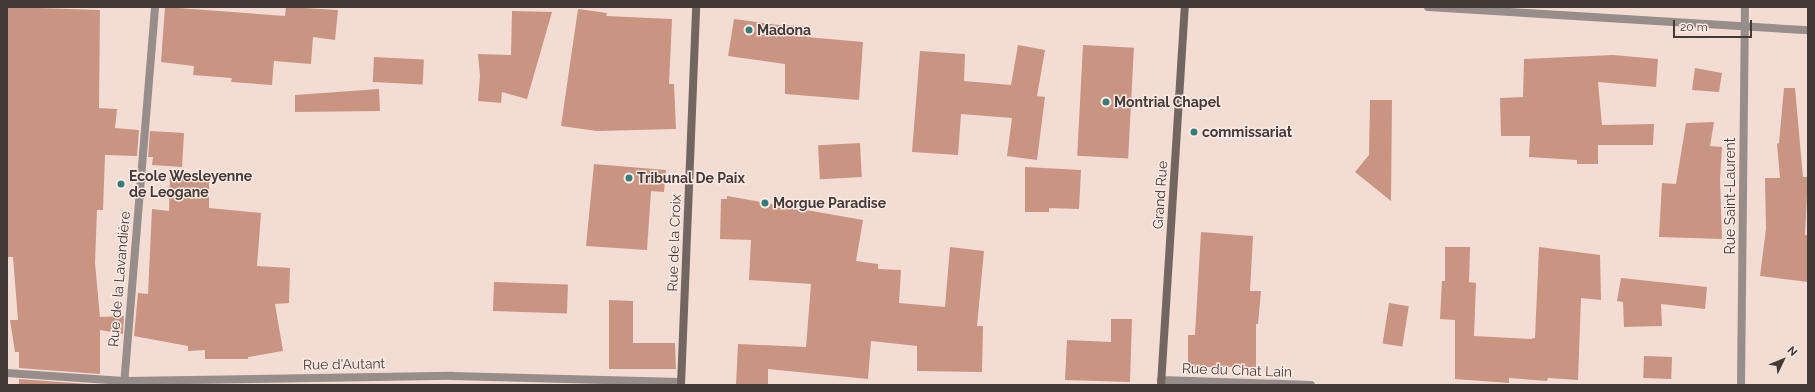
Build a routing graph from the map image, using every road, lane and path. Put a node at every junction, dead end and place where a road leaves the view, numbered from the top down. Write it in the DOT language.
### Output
graph roads {
  1 [pos="155,7"];
  2 [pos="696,7"];
  3 [pos="1185,7"];
  4 [pos="1428,7"];
  5 [pos="1745,7"];
  6 [pos="1744,26"];
  7 [pos="1808,30"];
  8 [pos="7,373"];
  9 [pos="1161,382"];
  10 [pos="124,383"];
  11 [pos="681,384"];
  12 [pos="1311,385"];
  13 [pos="1741,385"];
  1 -- 10 [label="street, Rue de la Lavandière"];
  2 -- 11 [label="street, Rue de la Croix"];
  3 -- 9 [label="street, Grand Rue"];
  4 -- 6 [label="street"];
  5 -- 6 [label="street, Rue Saint-Laurent"];
  6 -- 7 [label="street"];
  6 -- 13 [label="street, Rue Saint-Laurent"];
  8 -- 10 [label="street, Rue d'Autant"];
  9 -- 12 [label="street, Rue du Chat Lain"];
  10 -- 11 [label="street, Rue d'Autant"];
}
